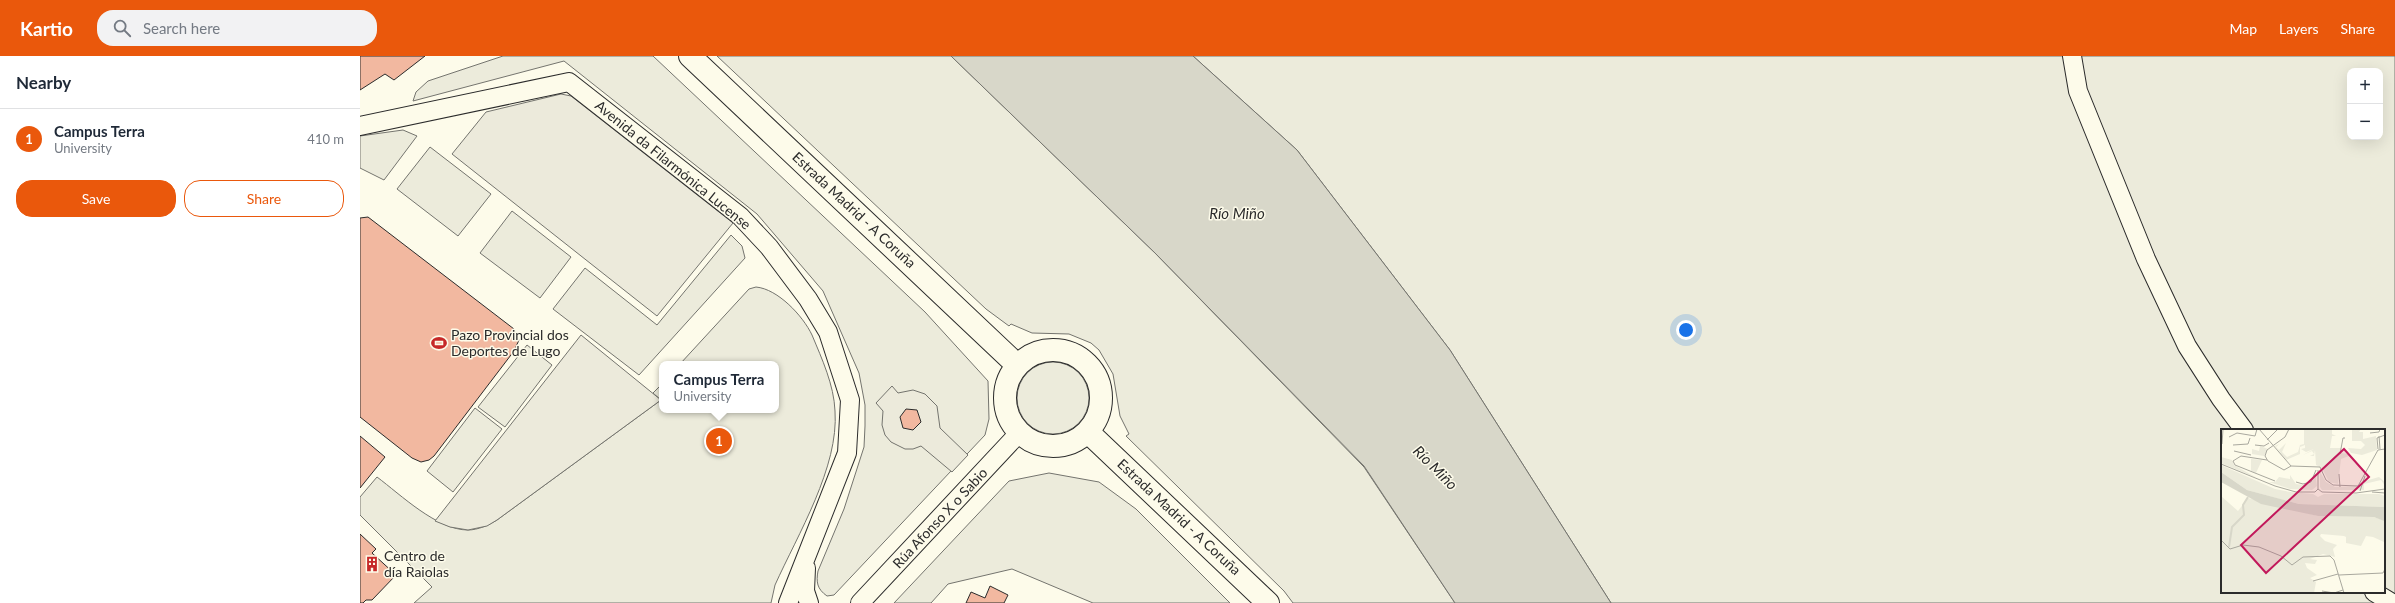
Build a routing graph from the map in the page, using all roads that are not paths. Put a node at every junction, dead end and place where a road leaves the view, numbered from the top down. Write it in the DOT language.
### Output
graph roads {
  1 [pos="690,56"];
  2 [pos="2072,56"];
  3 [pos="360,126"];
  4 [pos="1017,365"];
  5 [pos="2243,429"];
  6 [pos="1088,432"];
  7 [pos="1019,433"];
  8 [pos="806,558"];
  9 [pos="2376,593"];
  10 [pos="810,599"];
  11 [pos="788,603"];
  12 [pos="860,603"];
  13 [pos="1268,603"];
  14 [pos="2392,603"];
  1 -- 4 [label="highway, Estrada Madrid - A Coruña"];
  2 -- 5 [label="street"];
  3 -- 8 [label="street, Avenida da Filarmónica Lucense"];
  4 -- 6 [label="highway"];
  4 -- 7 [label="highway"];
  6 -- 7 [label="highway"];
  6 -- 13 [label="highway, Estrada Madrid - A Coruña"];
  7 -- 12 [label="street, Rúa Afonso X o Sabio"];
  8 -- 10 [label="street, Avenida da Filarmónica Lucense"];
  8 -- 11 [label="street, Avenida da Filarmónica Lucense"];
  9 -- 14 [label="street"];
}
